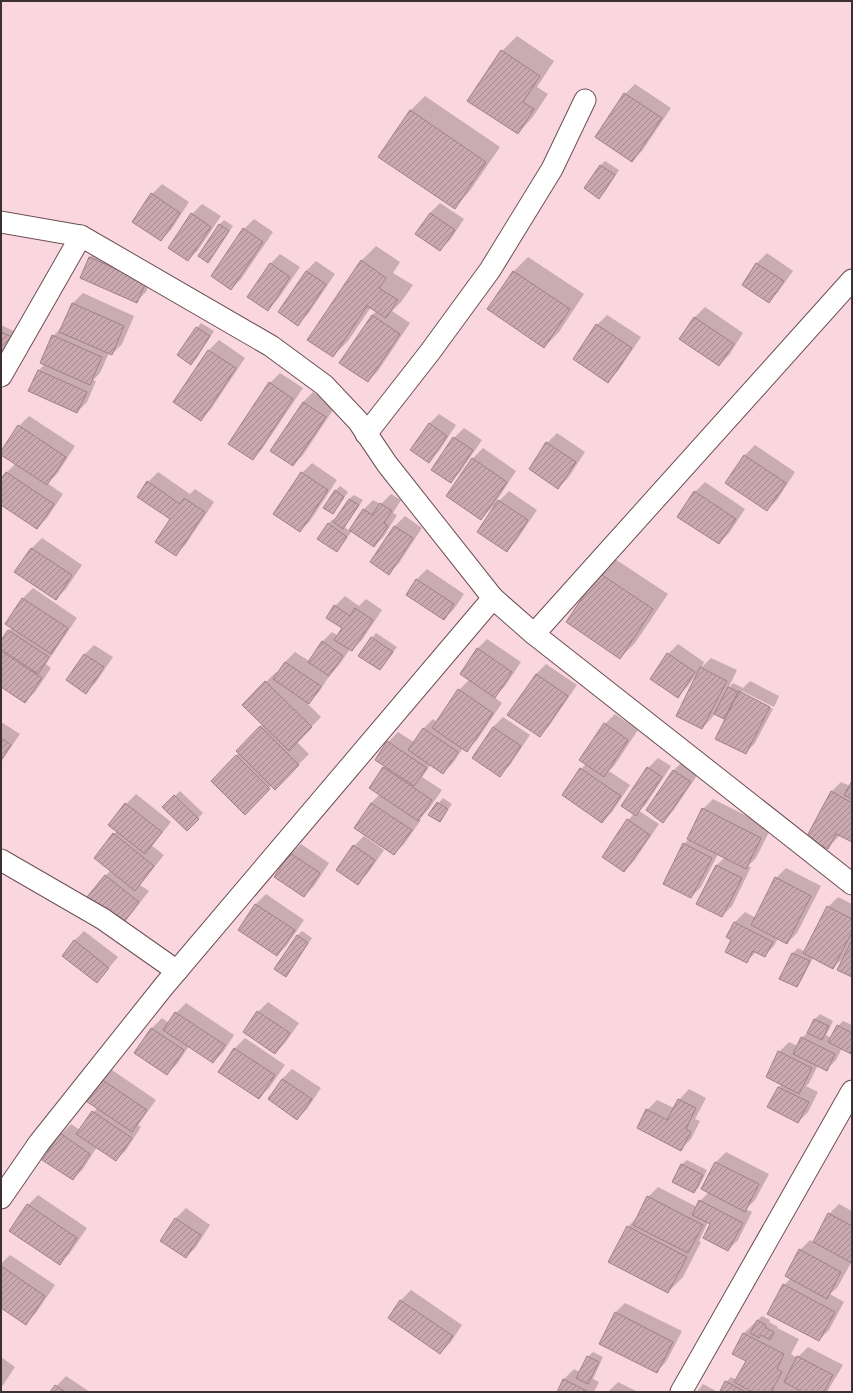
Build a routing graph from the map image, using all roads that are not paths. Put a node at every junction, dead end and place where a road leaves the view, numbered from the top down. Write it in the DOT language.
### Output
graph roads {
  1 [pos="585,100"];
  2 [pos="1,222"];
  3 [pos="81,236"];
  4 [pos="852,280"];
  5 [pos="1,376"];
  6 [pos="366,434"];
  7 [pos="493,598"];
  8 [pos="534,634"];
  9 [pos="1,860"];
  10 [pos="852,884"];
  11 [pos="177,971"];
  12 [pos="852,1091"];
  13 [pos="1,1198"];
  14 [pos="681,1392"];
  1 -- 6 [label="street"];
  2 -- 3 [label="street"];
  3 -- 5 [label="street"];
  3 -- 6 [label="street"];
  4 -- 8 [label="street"];
  6 -- 7 [label="street"];
  7 -- 8 [label="street"];
  7 -- 11 [label="street"];
  8 -- 10 [label="street"];
  9 -- 11 [label="street"];
  11 -- 13 [label="street"];
  12 -- 14 [label="street"];
}
